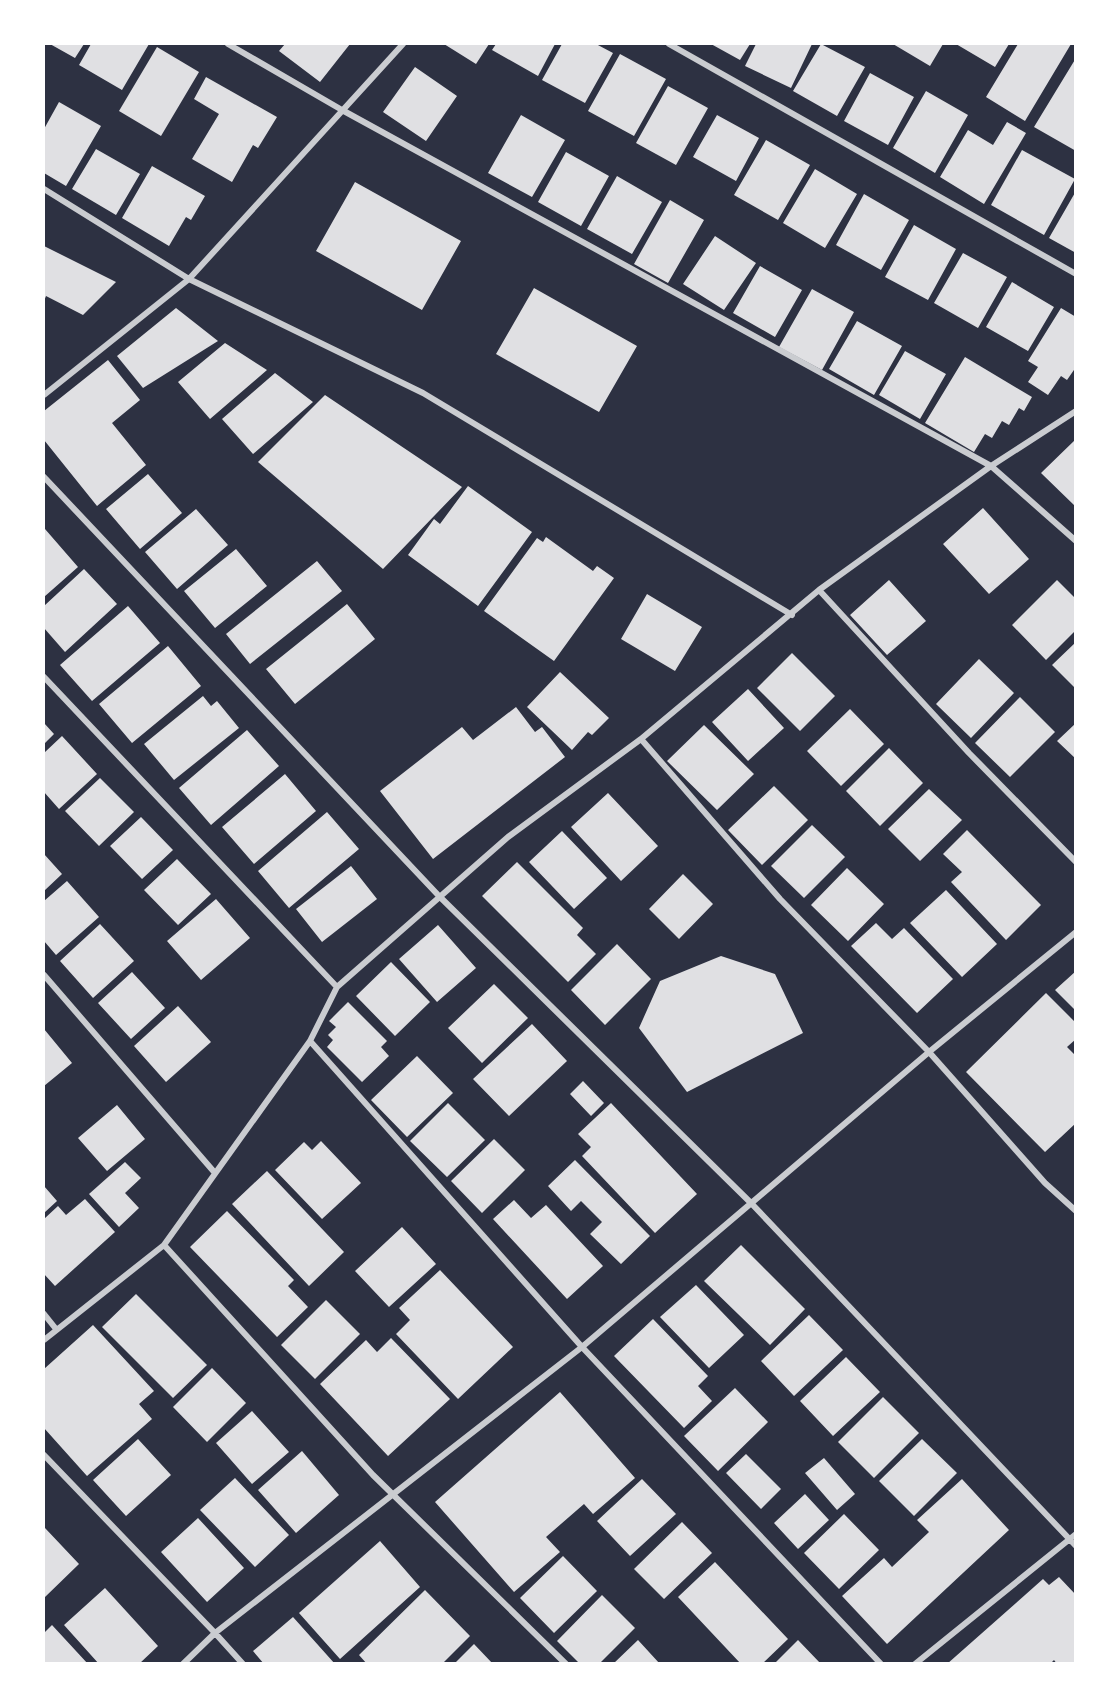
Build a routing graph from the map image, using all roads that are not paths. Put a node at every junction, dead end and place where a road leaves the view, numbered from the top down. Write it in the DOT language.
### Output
graph roads {
  1 [pos="228,44"];
  2 [pos="403,44"];
  3 [pos="669,44"];
  4 [pos="342,110"];
  5 [pos="44,189"];
  6 [pos="1076,274"];
  7 [pos="189,279"];
  8 [pos="44,395"];
  9 [pos="1076,411"];
  10 [pos="991,466"];
  11 [pos="44,477"];
  12 [pos="1076,541"];
  13 [pos="819,590"];
  14 [pos="792,615"];
  15 [pos="44,677"];
  16 [pos="641,739"];
  17 [pos="1076,862"];
  18 [pos="439,896"];
  19 [pos="1076,932"];
  20 [pos="44,975"];
  21 [pos="337,987"];
  22 [pos="310,1041"];
  23 [pos="929,1052"];
  24 [pos="215,1173"];
  25 [pos="751,1203"];
  26 [pos="1076,1211"];
  27 [pos="164,1245"];
  28 [pos="44,1314"];
  29 [pos="56,1329"];
  30 [pos="44,1340"];
  31 [pos="582,1347"];
  32 [pos="44,1455"];
  33 [pos="392,1494"];
  34 [pos="1076,1534"];
  35 [pos="1069,1540"];
  36 [pos="1076,1546"];
  37 [pos="215,1633"];
  38 [pos="183,1664"];
  39 [pos="243,1664"];
  40 [pos="566,1664"];
  41 [pos="881,1664"];
  42 [pos="915,1664"];
  1 -- 4 [label="street"];
  2 -- 4 [label="street"];
  3 -- 6 [label="street"];
  4 -- 7 [label="street"];
  4 -- 10 [label="street"];
  5 -- 7 [label="street"];
  7 -- 8 [label="street"];
  7 -- 14 [label="street"];
  9 -- 10 [label="street"];
  10 -- 12 [label="street"];
  10 -- 13 [label="street"];
  11 -- 18 [label="street"];
  13 -- 14 [label="street"];
  13 -- 17 [label="street"];
  14 -- 16 [label="street"];
  15 -- 21 [label="street"];
  16 -- 18 [label="street"];
  16 -- 23 [label="street"];
  18 -- 21 [label="street"];
  18 -- 25 [label="street"];
  19 -- 23 [label="street"];
  20 -- 24 [label="street"];
  21 -- 22 [label="street"];
  22 -- 24 [label="street"];
  22 -- 31 [label="street"];
  23 -- 25 [label="street"];
  23 -- 26 [label="street"];
  24 -- 27 [label="street"];
  25 -- 31 [label="street"];
  25 -- 35 [label="street"];
  27 -- 29 [label="street"];
  27 -- 33 [label="street"];
  28 -- 29 [label="street"];
  29 -- 30 [label="street"];
  31 -- 33 [label="street"];
  31 -- 41 [label="street"];
  32 -- 37 [label="street"];
  33 -- 37 [label="street"];
  33 -- 40 [label="street"];
  34 -- 35 [label="street"];
  35 -- 36 [label="street"];
  35 -- 42 [label="street"];
  37 -- 38 [label="street"];
  37 -- 39 [label="street"];
}
